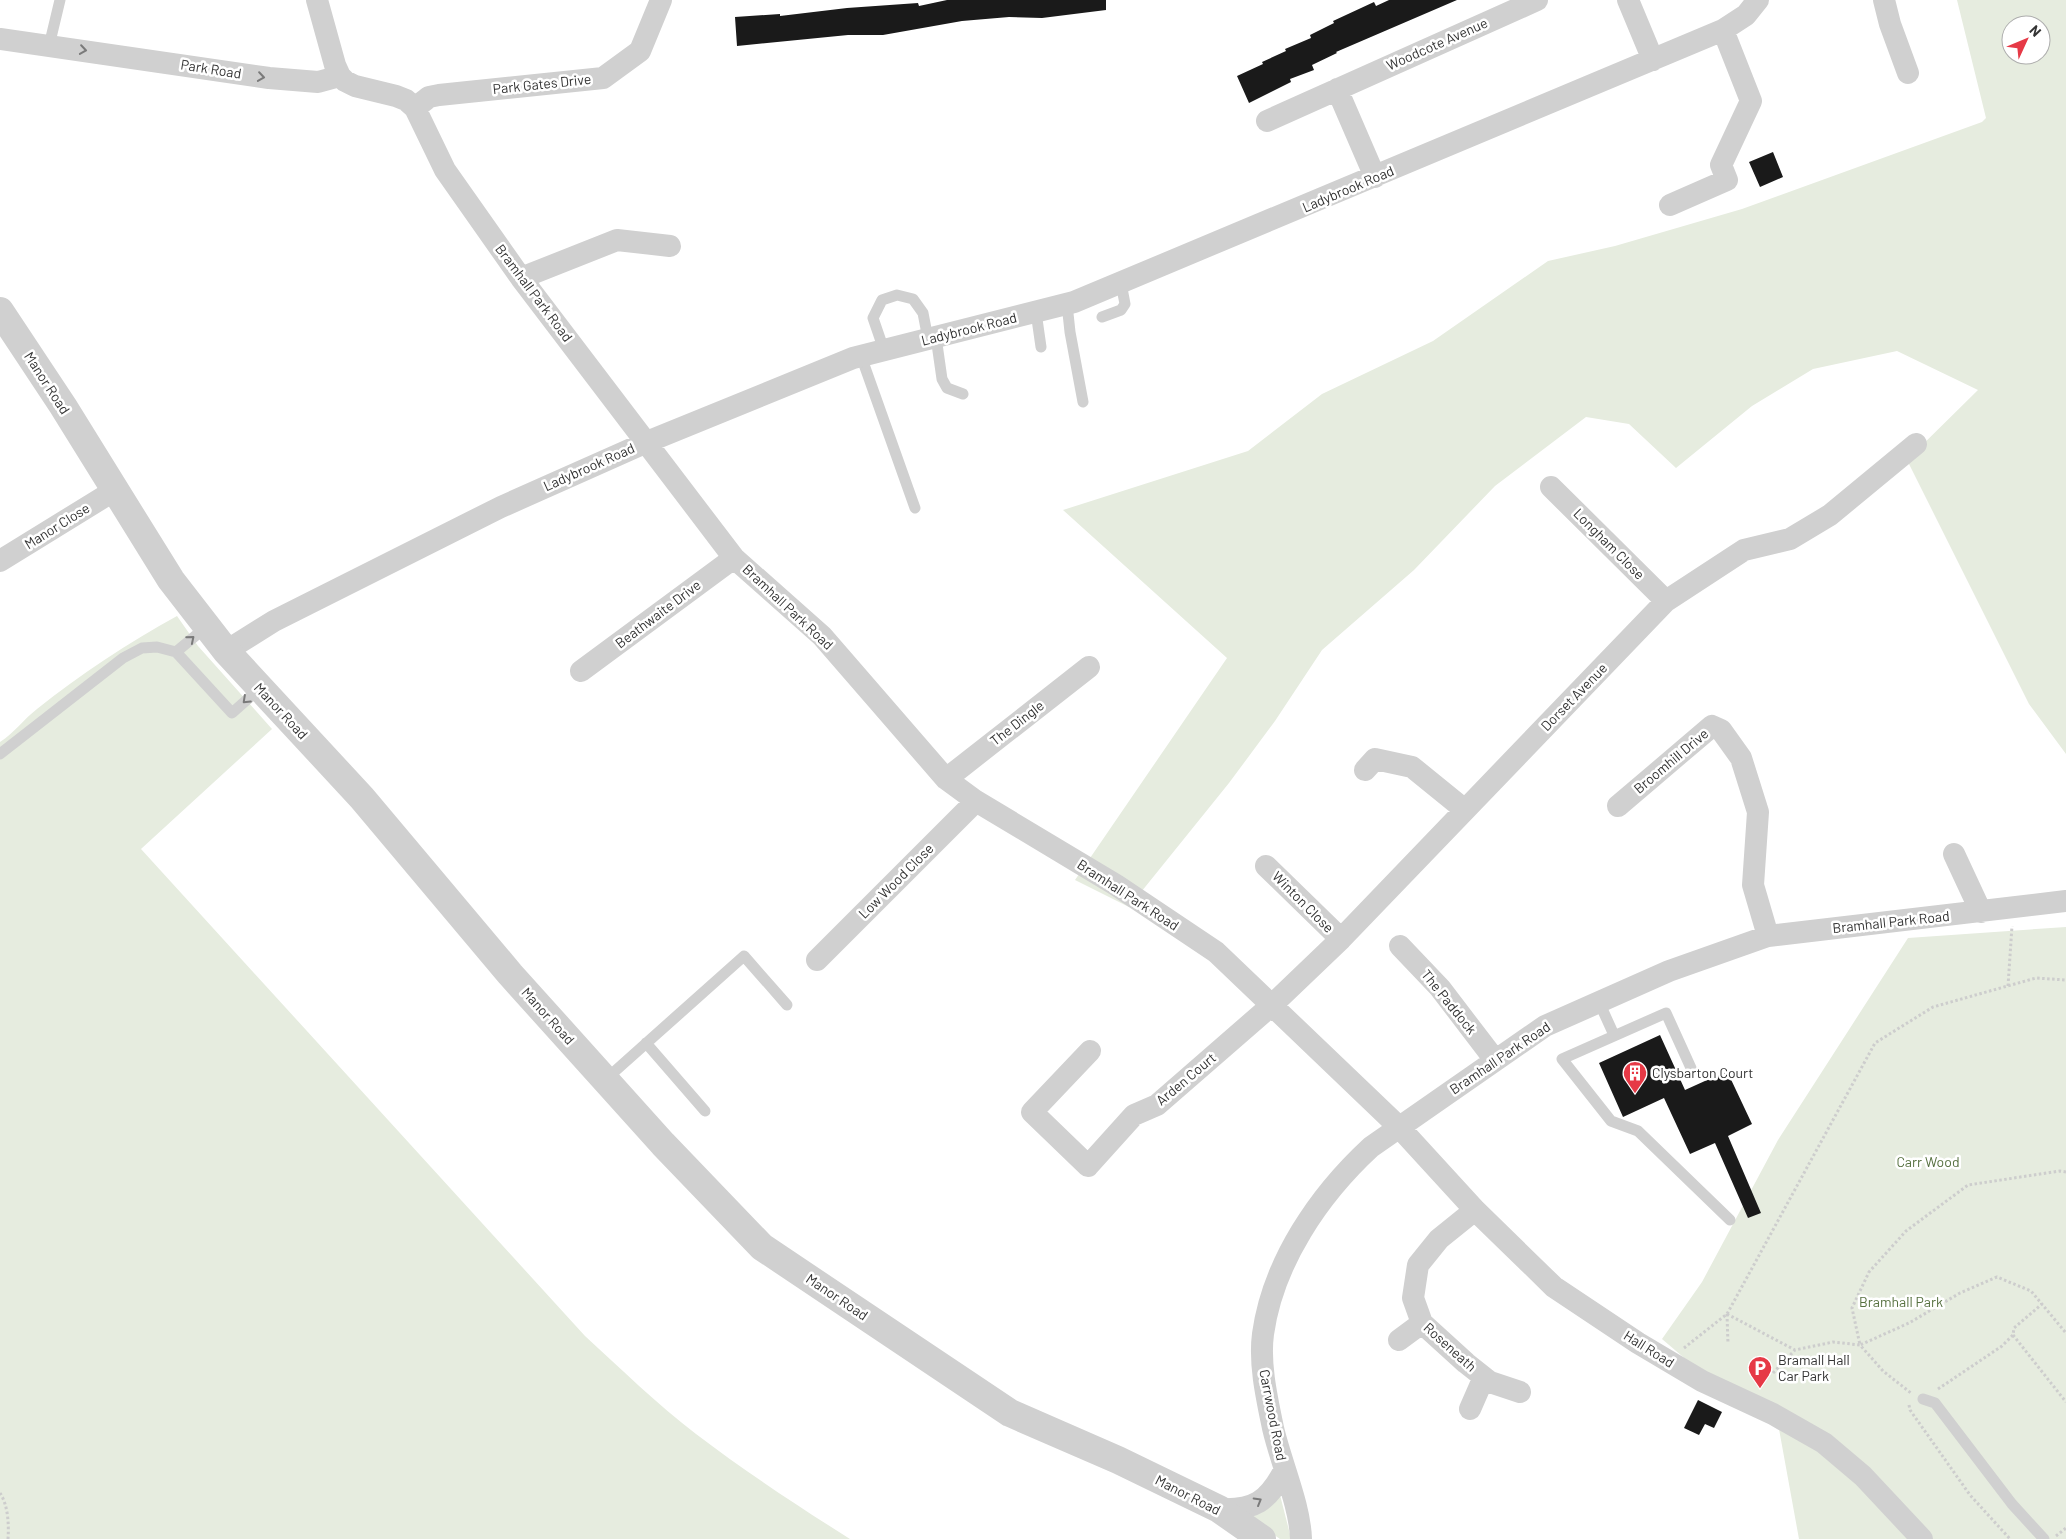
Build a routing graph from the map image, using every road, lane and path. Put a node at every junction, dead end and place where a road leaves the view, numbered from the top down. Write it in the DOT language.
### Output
graph roads {
  1 [pos="60,0"];
  2 [pos="318,0"];
  3 [pos="661,0"];
  4 [pos="1537,0"];
  5 [pos="1628,0"];
  6 [pos="1884,0"];
  7 [pos="1748,5"];
  8 [pos="1723,30"];
  9 [pos="0,39"];
  10 [pos="49,46"];
  11 [pos="1653,60"];
  12 [pos="1908,73"];
  13 [pos="340,76"];
  14 [pos="1338,89"];
  15 [pos="415,108"];
  16 [pos="1267,121"];
  17 [pos="1375,177"];
  18 [pos="1670,205"];
  19 [pos="670,246"];
  20 [pos="520,278"];
  21 [pos="1121,283"];
  22 [pos="1067,304"];
  23 [pos="0,311"];
  24 [pos="1036,312"];
  25 [pos="1102,317"];
  26 [pos="932,338"];
  27 [pos="1041,348"];
  28 [pos="884,350"];
  29 [pos="861,356"];
  30 [pos="963,394"];
  31 [pos="1083,402"];
  32 [pos="647,442"];
  33 [pos="1916,444"];
  34 [pos="1551,487"];
  35 [pos="115,490"];
  36 [pos="915,508"];
  37 [pos="734,558"];
  38 [pos="0,561"];
  39 [pos="1666,601"];
  40 [pos="206,627"];
  41 [pos="226,651"];
  42 [pos="176,652"];
  43 [pos="1089,667"];
  44 [pos="581,671"];
  45 [pos="260,688"];
  46 [pos="0,754"];
  47 [pos="1365,770"];
  48 [pos="946,779"];
  49 [pos="976,801"];
  50 [pos="1618,806"];
  51 [pos="1464,810"];
  52 [pos="1954,854"];
  53 [pos="1266,866"];
  54 [pos="2066,901"];
  55 [pos="2013,908"];
  56 [pos="1981,912"];
  57 [pos="1768,936"];
  58 [pos="1340,939"];
  59 [pos="1400,946"];
  60 [pos="816,960"];
  61 [pos="2066,980"];
  62 [pos="2008,986"];
  63 [pos="1599,1002"];
  64 [pos="1273,1004"];
  65 [pos="787,1005"];
  66 [pos="1614,1036"];
  67 [pos="646,1044"];
  68 [pos="1090,1050"];
  69 [pos="1495,1060"];
  70 [pos="1691,1068"];
  71 [pos="605,1080"];
  72 [pos="705,1111"];
  73 [pos="1399,1126"];
  74 [pos="2066,1172"];
  75 [pos="1475,1210"];
  76 [pos="1730,1220"];
  77 [pos="2042,1304"];
  78 [pos="1727,1314"];
  79 [pos="1422,1323"];
  80 [pos="2066,1333"];
  81 [pos="2013,1335"];
  82 [pos="1399,1340"];
  83 [pos="1728,1344"];
  84 [pos="1860,1345"];
  85 [pos="1795,1350"];
  86 [pos="1668,1361"];
  87 [pos="1773,1373"];
  88 [pos="1484,1377"];
  89 [pos="1907,1391"];
  90 [pos="1520,1392"];
  91 [pos="1923,1399"];
  92 [pos="2066,1402"];
  93 [pos="1470,1409"];
  94 [pos="1284,1471"];
  95 [pos="0,1492"];
  96 [pos="1219,1509"];
  97 [pos="8,1539"];
  98 [pos="1262,1539"];
  99 [pos="1301,1539"];
  100 [pos="1922,1539"];
  101 [pos="2010,1539"];
  102 [pos="2044,1539"];
  1 -- 10 [label="lane"];
  2 -- 13 [label="street"];
  3 -- 15 [label="street, Park Gates Drive"];
  4 -- 14 [label="street, Woodcote Avenue"];
  5 -- 11 [label="street"];
  6 -- 12 [label="street"];
  7 -- 8 [label="street, Ladybrook Road"];
  8 -- 11 [label="street, Ladybrook Road"];
  8 -- 18 [label="street"];
  9 -- 10 [label="street, Park Road"];
  10 -- 13 [label="street, Park Road, one-way"];
  11 -- 17 [label="street, Ladybrook Road"];
  13 -- 15 [label="street"];
  14 -- 16 [label="street, Woodcote Avenue"];
  14 -- 17 [label="street"];
  15 -- 20 [label="street, Bramhall Park Road"];
  17 -- 21 [label="street, Ladybrook Road"];
  19 -- 20 [label="street"];
  20 -- 32 [label="street, Bramhall Park Road"];
  21 -- 22 [label="street, Ladybrook Road"];
  21 -- 25 [label="lane"];
  22 -- 24 [label="street, Ladybrook Road"];
  22 -- 31 [label="lane"];
  23 -- 35 [label="street, Manor Road"];
  24 -- 26 [label="street, Ladybrook Road"];
  24 -- 27 [label="lane"];
  26 -- 28 [label="street, Ladybrook Road"];
  26 -- 28 [label="lane"];
  26 -- 30 [label="lane"];
  28 -- 29 [label="street, Ladybrook Road"];
  29 -- 32 [label="street, Ladybrook Road"];
  29 -- 36 [label="lane"];
  32 -- 37 [label="street, Bramhall Park Road"];
  32 -- 41 [label="street, Ladybrook Road"];
  33 -- 39 [label="street, Dorset Avenue"];
  34 -- 39 [label="street, Longham Close"];
  35 -- 38 [label="street, Manor Close"];
  35 -- 40 [label="street, Manor Road"];
  37 -- 44 [label="street, Beathwaite Drive"];
  37 -- 48 [label="street, Bramhall Park Road"];
  39 -- 51 [label="street, Dorset Avenue"];
  40 -- 41 [label="street, Manor Road"];
  42 -- 40 [label="lane, one-way"];
  41 -- 45 [label="street, Manor Road"];
  45 -- 42 [label="lane, one-way"];
  42 -- 46 [label="lane"];
  43 -- 48 [label="street, The Dingle"];
  45 -- 71 [label="street, Manor Road"];
  47 -- 51 [label="street"];
  48 -- 49 [label="street, Bramhall Park Road"];
  49 -- 60 [label="street, Low Wood Close"];
  49 -- 64 [label="street, Bramhall Park Road"];
  50 -- 57 [label="street, Broomhill Drive"];
  51 -- 58 [label="street, Dorset Avenue"];
  52 -- 56 [label="street"];
  53 -- 58 [label="street, Winton Close"];
  54 -- 55 [label="street, Bramhall Park Road"];
  55 -- 56 [label="street, Bramhall Park Road"];
  55 -- 62 [label="path"];
  56 -- 57 [label="street, Bramhall Park Road"];
  57 -- 63 [label="street, Bramhall Park Road"];
  58 -- 64 [label="street, Dorset Avenue"];
  59 -- 69 [label="street, The Paddock"];
  61 -- 62 [label="path"];
  62 -- 78 [label="path"];
  63 -- 66 [label="lane"];
  63 -- 69 [label="street, Bramhall Park Road"];
  64 -- 68 [label="street, Arden Court"];
  64 -- 73 [label="street, Bramhall Park Road"];
  65 -- 67 [label="lane"];
  66 -- 70 [label="lane"];
  66 -- 76 [label="lane"];
  67 -- 71 [label="lane"];
  67 -- 72 [label="lane"];
  69 -- 73 [label="street, Bramhall Park Road"];
  71 -- 96 [label="street, Manor Road"];
  73 -- 75 [label="street, Hall Road"];
  73 -- 94 [label="street, Carrwood Road"];
  74 -- 84 [label="path"];
  75 -- 79 [label="street, Roseneath"];
  75 -- 86 [label="street, Hall Road"];
  77 -- 80 [label="path"];
  77 -- 81 [label="path"];
  77 -- 84 [label="path"];
  78 -- 83 [label="path"];
  78 -- 85 [label="path"];
  78 -- 86 [label="path"];
  79 -- 82 [label="street"];
  79 -- 88 [label="street, Roseneath"];
  81 -- 91 [label="path"];
  81 -- 92 [label="path"];
  84 -- 85 [label="path"];
  84 -- 89 [label="path"];
  85 -- 87 [label="path"];
  86 -- 100 [label="street, Hall Road"];
  88 -- 90 [label="street, Roseneath"];
  88 -- 93 [label="street"];
  89 -- 91 [label="path"];
  89 -- 101 [label="path"];
  91 -- 102 [label="lane"];
  96 -- 94 [label="street, one-way"];
  94 -- 99 [label="street, Carrwood Road"];
  95 -- 97 [label="path"];
  96 -- 98 [label="street, Manor Road"];
}
